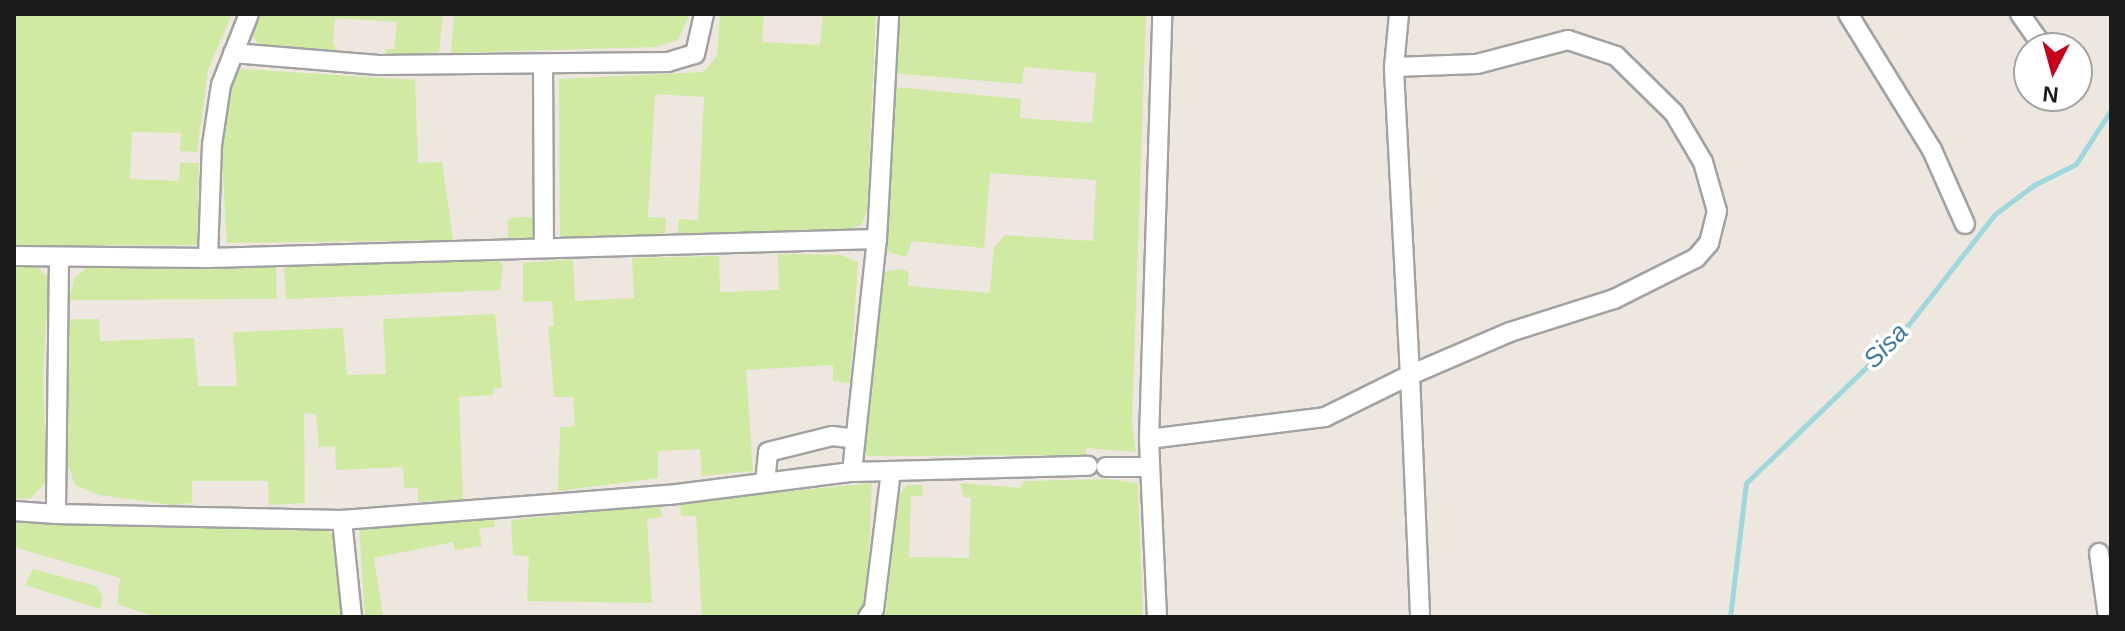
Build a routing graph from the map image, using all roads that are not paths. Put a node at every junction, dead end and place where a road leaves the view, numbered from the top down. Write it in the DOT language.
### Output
graph roads {
  1 [pos="249,14"];
  2 [pos="704,14"];
  3 [pos="889,14"];
  4 [pos="1162,14"];
  5 [pos="1399,14"];
  6 [pos="1848,14"];
  7 [pos="2020,14"];
  8 [pos="2033,32"];
  9 [pos="233,53"];
  10 [pos="543,64"];
  11 [pos="1394,67"];
  12 [pos="1965,224"];
  13 [pos="877,239"];
  14 [pos="544,246"];
  15 [pos="14,256"];
  16 [pos="208,258"];
  17 [pos="59,260"];
  18 [pos="1410,375"];
  19 [pos="855,439"];
  20 [pos="1149,439"];
  21 [pos="1149,467"];
  22 [pos="891,471"];
  23 [pos="852,472"];
  24 [pos="765,482"];
  25 [pos="14,511"];
  26 [pos="56,514"];
  27 [pos="342,520"];
  28 [pos="2099,553"];
  29 [pos="352,617"];
  30 [pos="868,617"];
  31 [pos="1157,617"];
  32 [pos="1420,617"];
  33 [pos="2108,617"];
  1 -- 9 [label="street"];
  2 -- 10 [label="street"];
  3 -- 13 [label="street"];
  4 -- 20 [label="street"];
  5 -- 11 [label="street"];
  6 -- 12 [label="street"];
  7 -- 8 [label="street"];
  9 -- 10 [label="street"];
  9 -- 16 [label="street"];
  10 -- 14 [label="street"];
  11 -- 18 [label="street"];
  11 -- 18 [label="street"];
  13 -- 14 [label="street"];
  13 -- 19 [label="street"];
  14 -- 16 [label="street"];
  15 -- 17 [label="street"];
  16 -- 17 [label="street"];
  17 -- 26 [label="street"];
  18 -- 20 [label="street"];
  18 -- 32 [label="street"];
  19 -- 23 [label="street"];
  19 -- 24 [label="street"];
  20 -- 21 [label="street"];
  21 -- 22 [label="street"];
  21 -- 31 [label="street"];
  22 -- 23 [label="street"];
  22 -- 30 [label="street"];
  23 -- 24 [label="street"];
  24 -- 27 [label="street"];
  25 -- 26 [label="street"];
  26 -- 27 [label="street"];
  27 -- 29 [label="street"];
  28 -- 33 [label="street"];
}
